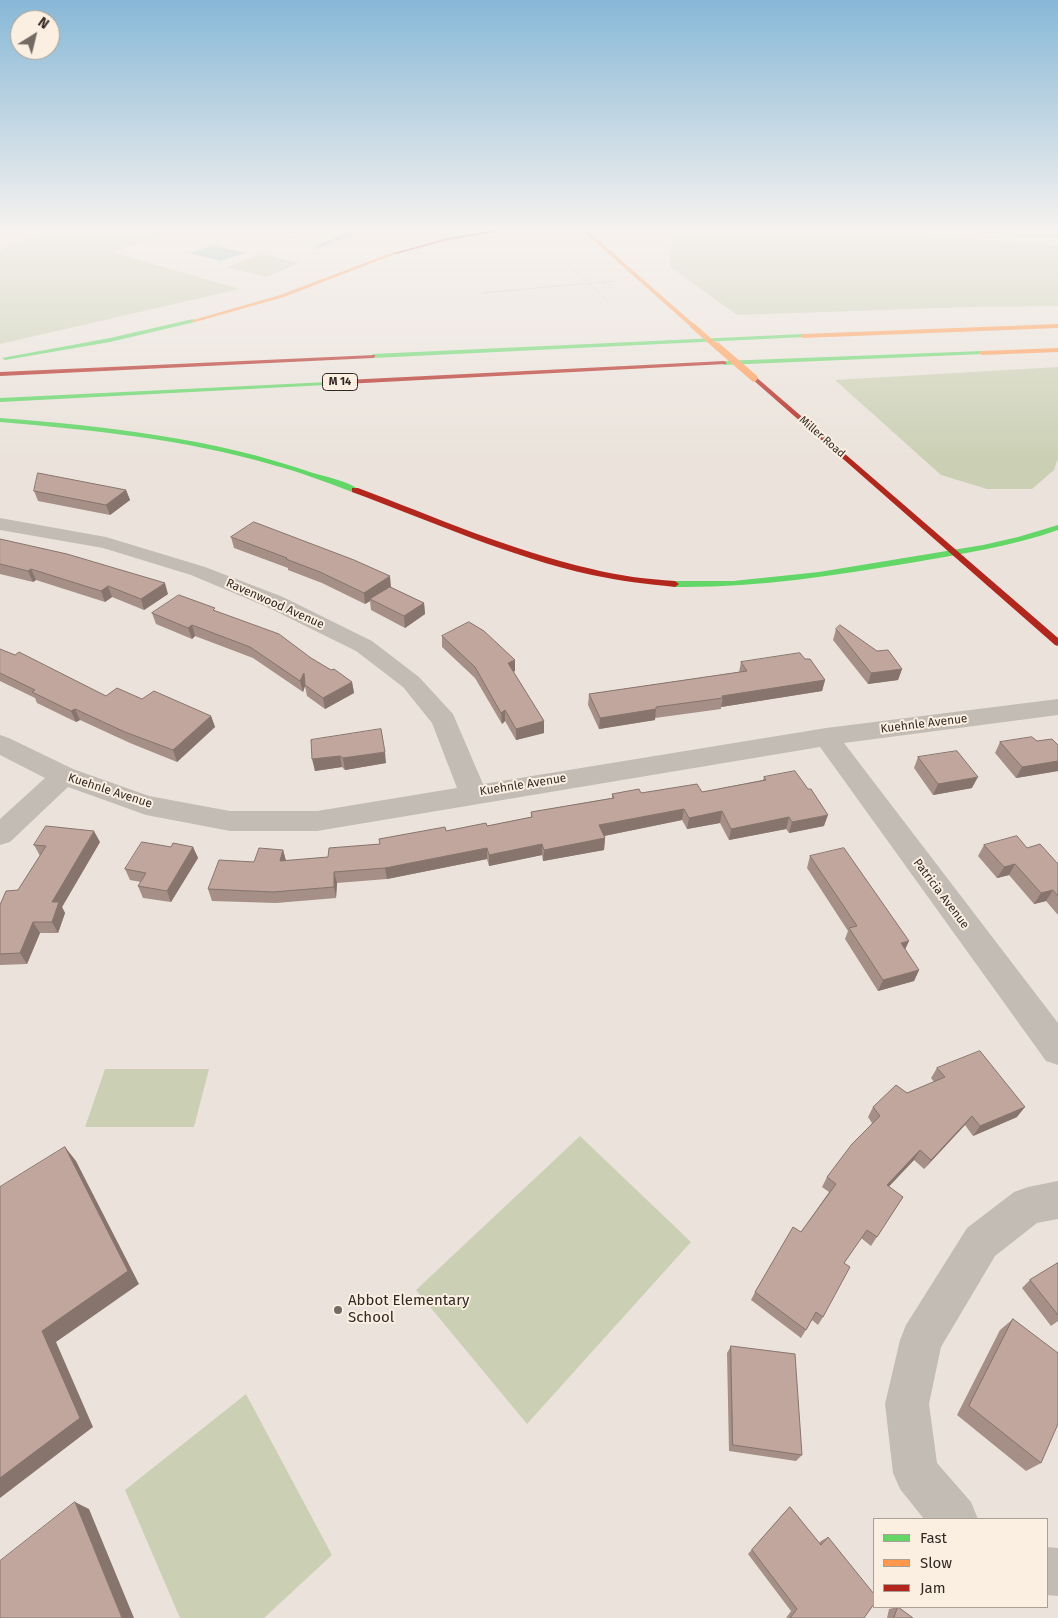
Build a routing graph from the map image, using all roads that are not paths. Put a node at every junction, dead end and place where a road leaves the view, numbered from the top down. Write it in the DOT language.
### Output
graph roads {
  1 [pos="242,307"];
  2 [pos="671,307"];
  3 [pos="1058,326"];
  4 [pos="1058,350"];
  5 [pos="0,358"];
  6 [pos="0,374"];
  7 [pos="0,400"];
  8 [pos="0,420"];
  9 [pos="0,524"];
  10 [pos="1058,527"];
  11 [pos="954,552"];
  12 [pos="1058,644"];
  13 [pos="1058,706"];
  14 [pos="826,737"];
  15 [pos="0,744"];
  16 [pos="64,776"];
  17 [pos="473,794"];
  18 [pos="0,834"];
  19 [pos="1058,1050"];
  20 [pos="1058,1200"];
  21 [pos="953,1518"];
  1 -- 5 [label="main road"];
  2 -- 11 [label="main road, Miller Road, bridge"];
  3 -- 6 [label="main road, M 14"];
  4 -- 7 [label="main road, M 14"];
  8 -- 11 [label="main road"];
  9 -- 17 [label="street, Ravenwood Avenue"];
  10 -- 11 [label="main road"];
  11 -- 12 [label="main road, Miller Road"];
  13 -- 14 [label="street, Kuehnle Avenue"];
  14 -- 17 [label="street, Kuehnle Avenue"];
  14 -- 19 [label="street, Patricia Avenue"];
  15 -- 16 [label="street, Kuehnle Avenue"];
  16 -- 17 [label="street, Kuehnle Avenue"];
  16 -- 18 [label="street"];
  20 -- 21 [label="street"];
}
